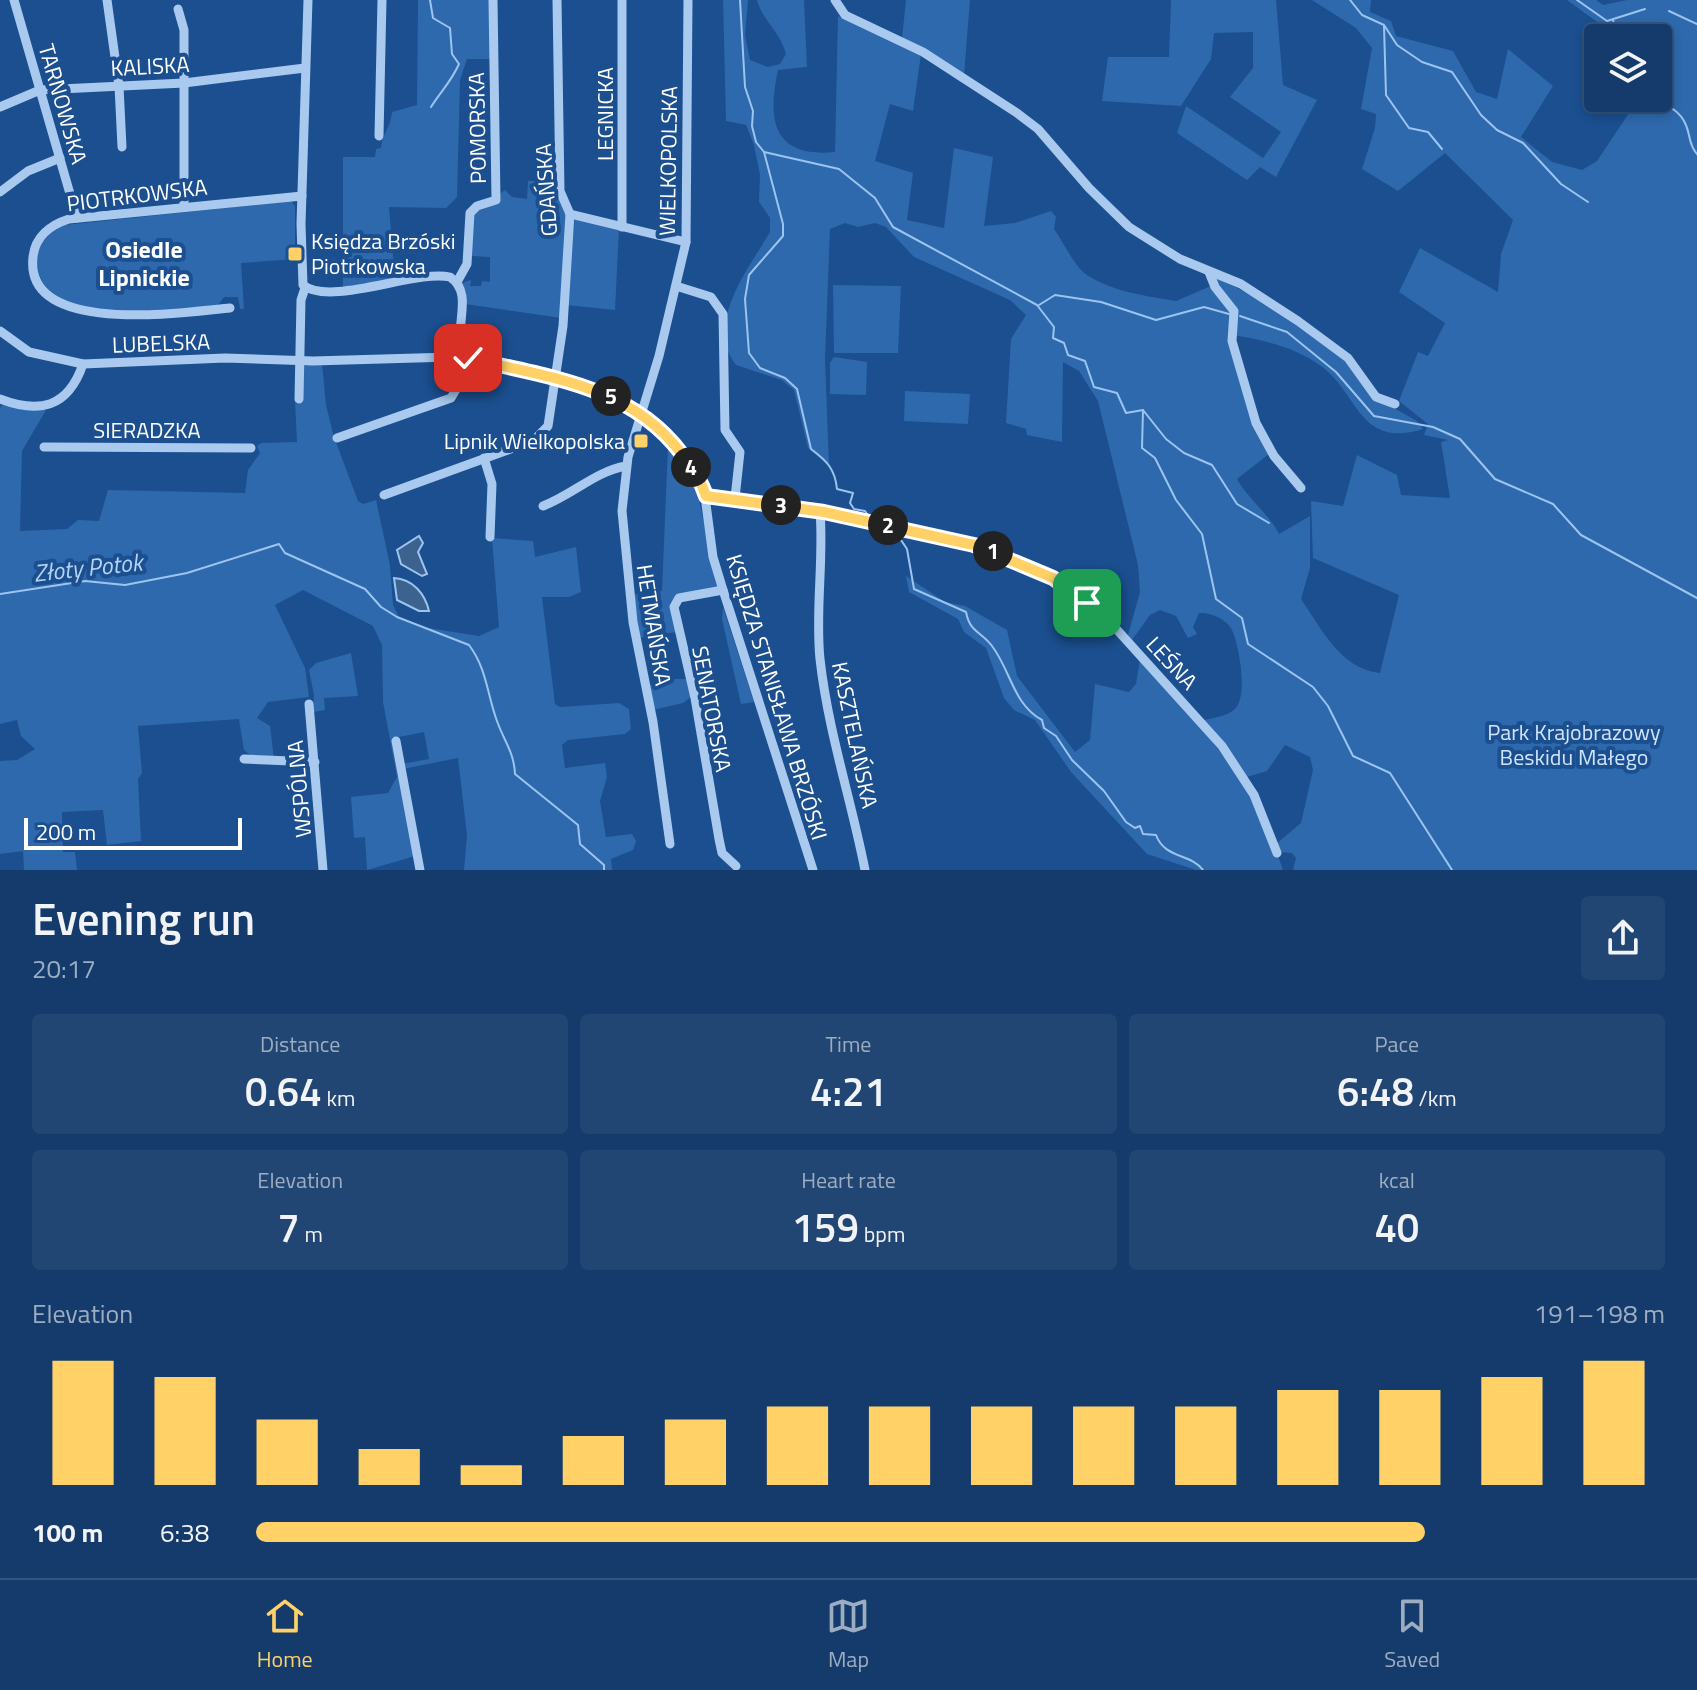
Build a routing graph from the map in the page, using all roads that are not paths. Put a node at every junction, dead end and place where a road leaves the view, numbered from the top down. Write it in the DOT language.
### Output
graph roads {
  1 [pos="14,0"];
  2 [pos="107,0"];
  3 [pos="308,0"];
  4 [pos="382,0"];
  5 [pos="493,0"];
  6 [pos="557,0"];
  7 [pos="622,0"];
  8 [pos="688,0"];
  9 [pos="835,0"];
  10 [pos="178,9"];
  11 [pos="305,68"];
  12 [pos="184,83"];
  13 [pos="119,86"];
  14 [pos="40,90"];
  15 [pos="0,107"];
  16 [pos="379,136"];
  17 [pos="122,147"];
  18 [pos="60,158"];
  19 [pos="0,192"];
  20 [pos="302,196"];
  21 [pos="184,207"];
  22 [pos="570,214"];
  23 [pos="77,218"];
  24 [pos="622,227"];
  25 [pos="686,242"];
  26 [pos="1209,272"];
  27 [pos="457,282"];
  28 [pos="676,286"];
  29 [pos="305,288"];
  30 [pos="230,308"];
  31 [pos="0,331"];
  32 [pos="463,352"];
  33 [pos="300,360"];
  34 [pos="83,364"];
  35 [pos="555,377"];
  36 [pos="0,399"];
  37 [pos="299,399"];
  38 [pos="1395,404"];
  39 [pos="639,412"];
  40 [pos="337,438"];
  41 [pos="44,447"];
  42 [pos="251,448"];
  43 [pos="484,458"];
  44 [pos="626,466"];
  45 [pos="1301,488"];
  46 [pos="384,495"];
  47 [pos="706,496"];
  48 [pos="735,498"];
  49 [pos="543,506"];
  50 [pos="820,511"];
  51 [pos="490,537"];
  52 [pos="723,590"];
  53 [pos="309,704"];
  54 [pos="396,741"];
  55 [pos="244,759"];
  56 [pos="315,762"];
  57 [pos="670,844"];
  58 [pos="1277,853"];
  59 [pos="736,866"];
  60 [pos="323,870"];
  61 [pos="420,870"];
  62 [pos="813,870"];
  63 [pos="865,870"];
  1 -- 14 [label="street, TARNOWSKA"];
  2 -- 13 [label="street"];
  3 -- 11 [label="street"];
  4 -- 16 [label="street"];
  5 -- 27 [label="street, POMORSKA"];
  6 -- 22 [label="street, GDAŃSKA"];
  7 -- 24 [label="street, LEGNICKA"];
  8 -- 25 [label="street, WIELKOPOLSKA"];
  9 -- 26 [label="street"];
  10 -- 12 [label="street"];
  11 -- 12 [label="street, KALISKA"];
  11 -- 20 [label="street"];
  12 -- 13 [label="street, KALISKA"];
  12 -- 21 [label="street"];
  13 -- 14 [label="street, KALISKA"];
  13 -- 17 [label="street"];
  14 -- 15 [label="street, KALISKA"];
  14 -- 18 [label="street, TARNOWSKA"];
  18 -- 19 [label="street"];
  18 -- 23 [label="street, TARNOWSKA"];
  20 -- 21 [label="street, PIOTRKOWSKA"];
  20 -- 29 [label="street"];
  21 -- 23 [label="street, PIOTRKOWSKA"];
  22 -- 24 [label="street"];
  22 -- 35 [label="street, GDAŃSKA"];
  23 -- 30 [label="street, PIOTRKOWSKA"];
  24 -- 25 [label="street"];
  25 -- 28 [label="street, WIELKOPOLSKA"];
  26 -- 38 [label="street"];
  26 -- 45 [label="street"];
  27 -- 29 [label="street"];
  27 -- 32 [label="street"];
  28 -- 39 [label="street, WIELKOPOLSKA"];
  28 -- 48 [label="street"];
  29 -- 33 [label="street"];
  31 -- 34 [label="street"];
  32 -- 33 [label="street, KSIĘDZA STANISŁAWA BRZÓSKI"];
  32 -- 35 [label="street, KSIĘDZA STANISŁAWA BRZÓSKI"];
  32 -- 40 [label="street"];
  33 -- 34 [label="street, LUBELSKA"];
  33 -- 37 [label="street"];
  34 -- 36 [label="street, LUBELSKA"];
  35 -- 39 [label="street, KSIĘDZA STANISŁAWA BRZÓSKI"];
  35 -- 43 [label="street, GDAŃSKA"];
  39 -- 44 [label="street, HETMAŃSKA"];
  39 -- 47 [label="street, KSIĘDZA STANISŁAWA BRZÓSKI"];
  41 -- 42 [label="street, SIERADZKA"];
  43 -- 46 [label="street"];
  43 -- 51 [label="street"];
  44 -- 49 [label="street"];
  44 -- 57 [label="street, HETMAŃSKA"];
  47 -- 48 [label="street, LEŚNA"];
  47 -- 52 [label="street, KSIĘDZA STANISŁAWA BRZÓSKI"];
  48 -- 50 [label="street, LEŚNA"];
  50 -- 58 [label="street, LEŚNA"];
  50 -- 63 [label="street, KASZTELAŃSKA"];
  52 -- 59 [label="street, SENATORSKA"];
  52 -- 62 [label="street, KSIĘDZA STANISŁAWA BRZÓSKI"];
  53 -- 56 [label="street, WSPÓLNA"];
  54 -- 61 [label="street"];
  55 -- 56 [label="street"];
  56 -- 60 [label="street, WSPÓLNA"];
}
